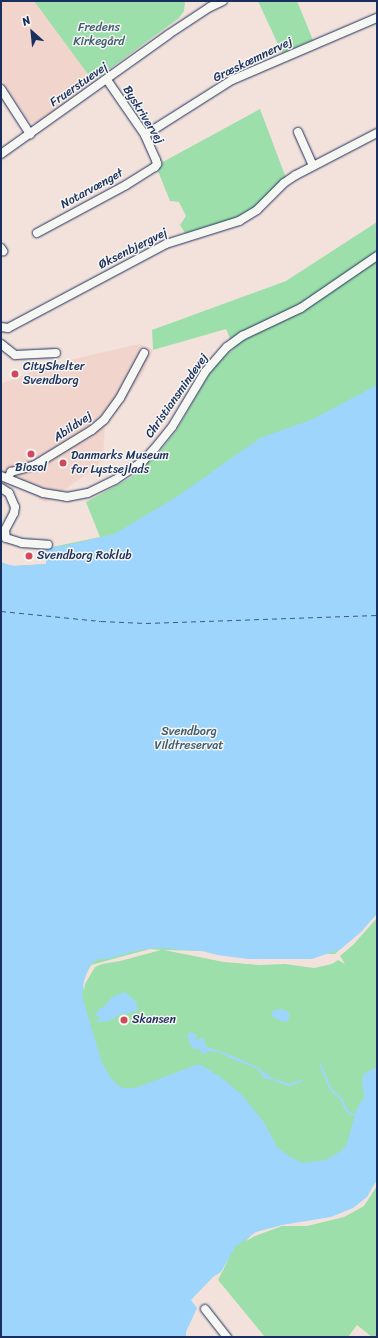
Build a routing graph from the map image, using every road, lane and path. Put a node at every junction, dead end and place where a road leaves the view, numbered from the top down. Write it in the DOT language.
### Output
graph roads {
  1 [pos="223,1"];
  2 [pos="209,4"];
  3 [pos="377,18"];
  4 [pos="107,80"];
  5 [pos="1,89"];
  6 [pos="298,132"];
  7 [pos="377,133"];
  8 [pos="30,134"];
  9 [pos="145,135"];
  10 [pos="1,154"];
  11 [pos="156,164"];
  12 [pos="314,166"];
  13 [pos="37,233"];
  14 [pos="377,256"];
  15 [pos="1,327"];
  16 [pos="1,344"];
  17 [pos="56,353"];
  18 [pos="144,353"];
  19 [pos="5,477"];
  20 [pos="1,488"];
  21 [pos="48,545"];
  22 [pos="205,1309"];
  23 [pos="227,1337"];
  1 -- 2 [label="street, Fruerstuevej"];
  2 -- 4 [label="street, Fruerstuevej"];
  3 -- 9 [label="street, Græskæmnervej"];
  4 -- 8 [label="street, Fruerstuevej"];
  4 -- 9 [label="street, Byskrivervej"];
  5 -- 8 [label="street"];
  6 -- 12 [label="street"];
  7 -- 12 [label="street, Øksenbjergvej"];
  8 -- 10 [label="street, Fruerstuevej"];
  9 -- 11 [label="street, Byskrivervej"];
  11 -- 13 [label="street, Notarvænget"];
  12 -- 15 [label="street, Øksenbjergvej"];
  14 -- 19 [label="street, Christiansmindevej"];
  16 -- 17 [label="street"];
  18 -- 19 [label="street, Abildvej"];
  20 -- 21 [label="street"];
  22 -- 23 [label="street"];
}
